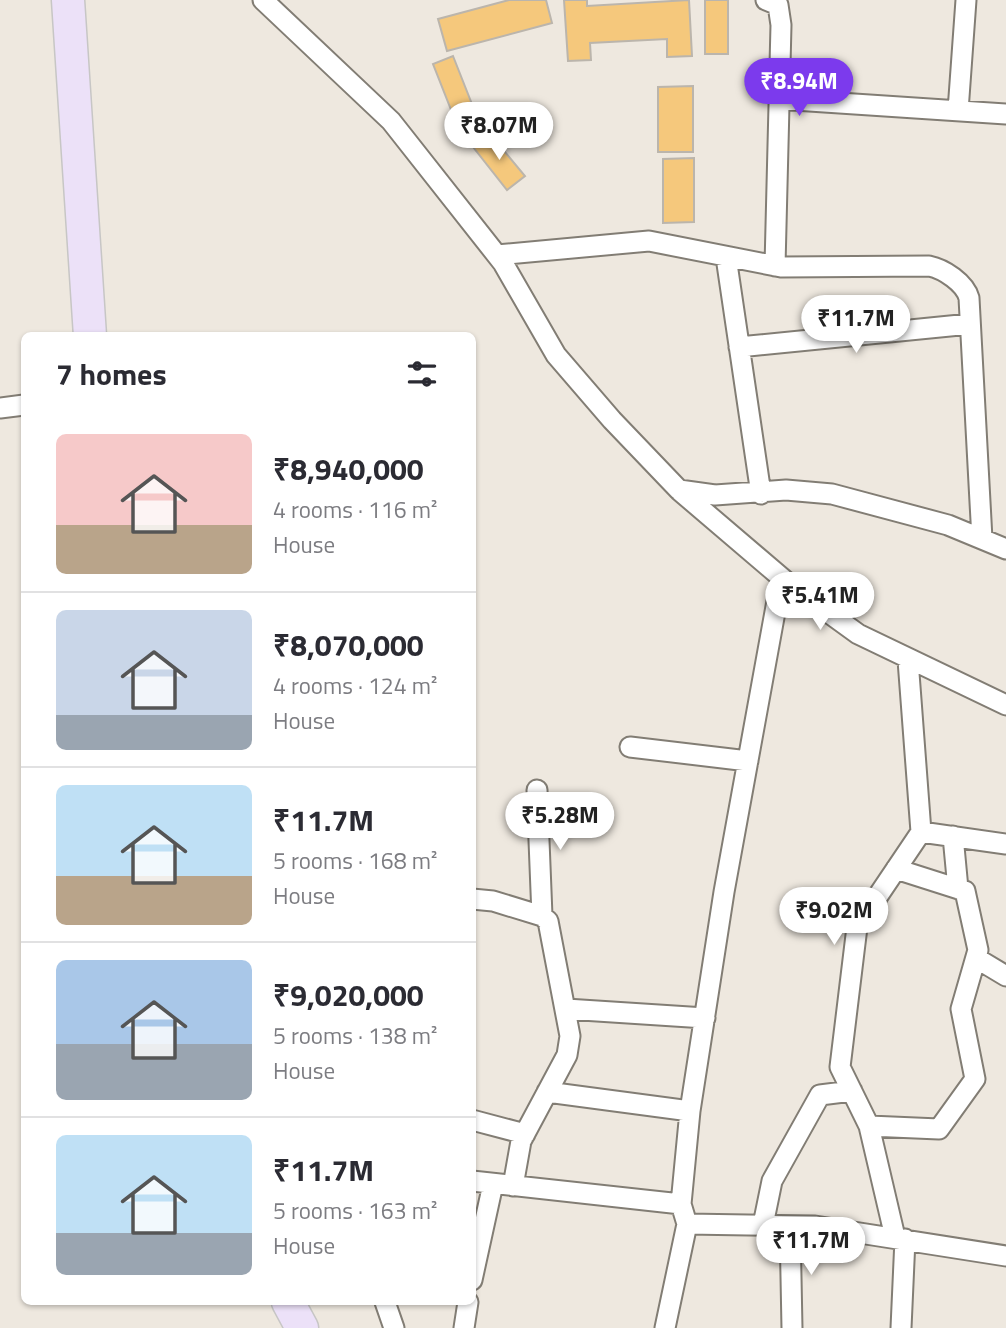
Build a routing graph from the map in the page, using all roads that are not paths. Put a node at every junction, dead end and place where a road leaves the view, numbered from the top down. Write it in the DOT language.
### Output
graph roads {
  1 [pos="68,0"];
  2 [pos="262,0"];
  3 [pos="766,0"];
  4 [pos="966,0"];
  5 [pos="779,99"];
  6 [pos="958,111"];
  7 [pos="1006,114"];
  8 [pos="497,256"];
  9 [pos="726,257"];
  10 [pos="775,266"];
  11 [pos="970,324"];
  12 [pos="90,332"];
  13 [pos="739,347"];
  14 [pos="21,405"];
  15 [pos="0,408"];
  16 [pos="679,490"];
  17 [pos="761,494"];
  18 [pos="982,539"];
  19 [pos="1006,549"];
  20 [pos="789,584"];
  21 [pos="908,660"];
  22 [pos="1006,705"];
  23 [pos="630,747"];
  24 [pos="748,761"];
  25 [pos="537,790"];
  26 [pos="921,832"];
  27 [pos="953,836"];
  28 [pos="1006,844"];
  29 [pos="896,869"];
  30 [pos="958,889"];
  31 [pos="476,900"];
  32 [pos="542,916"];
  33 [pos="976,958"];
  34 [pos="1006,976"];
  35 [pos="566,1009"];
  36 [pos="705,1018"];
  37 [pos="852,1091"];
  38 [pos="547,1092"];
  39 [pos="690,1111"];
  40 [pos="476,1121"];
  41 [pos="869,1126"];
  42 [pos="525,1133"];
  43 [pos="476,1182"];
  44 [pos="494,1184"];
  45 [pos="513,1186"];
  46 [pos="681,1204"];
  47 [pos="687,1224"];
  48 [pos="762,1225"];
  49 [pos="790,1226"];
  50 [pos="900,1238"];
  51 [pos="1006,1256"];
  52 [pos="476,1263"];
  53 [pos="290,1305"];
  54 [pos="386,1305"];
  55 [pos="302,1328"];
  56 [pos="394,1328"];
  57 [pos="665,1328"];
  58 [pos="792,1328"];
  59 [pos="901,1328"];
  1 -- 12 [label="main road"];
  2 -- 8 [label="street"];
  3 -- 5 [label="street"];
  4 -- 6 [label="street"];
  5 -- 6 [label="street"];
  5 -- 10 [label="street"];
  6 -- 7 [label="street"];
  8 -- 9 [label="street"];
  8 -- 16 [label="street"];
  9 -- 10 [label="street"];
  9 -- 13 [label="street"];
  10 -- 11 [label="street"];
  11 -- 13 [label="street"];
  11 -- 18 [label="street"];
  13 -- 17 [label="street"];
  14 -- 15 [label="street"];
  16 -- 17 [label="street"];
  16 -- 20 [label="street"];
  17 -- 18 [label="street"];
  18 -- 19 [label="street"];
  20 -- 21 [label="street"];
  20 -- 24 [label="street"];
  21 -- 22 [label="street"];
  21 -- 26 [label="street"];
  23 -- 24 [label="street"];
  24 -- 36 [label="street"];
  25 -- 32 [label="street"];
  26 -- 27 [label="street"];
  26 -- 29 [label="street"];
  27 -- 28 [label="street"];
  27 -- 30 [label="street"];
  29 -- 30 [label="street"];
  29 -- 37 [label="street"];
  30 -- 33 [label="street"];
  31 -- 32 [label="street"];
  32 -- 35 [label="street"];
  33 -- 34 [label="street"];
  33 -- 41 [label="street"];
  35 -- 36 [label="street"];
  35 -- 38 [label="street"];
  36 -- 39 [label="street"];
  37 -- 41 [label="street"];
  37 -- 48 [label="street"];
  38 -- 39 [label="street"];
  38 -- 42 [label="street"];
  39 -- 46 [label="street"];
  40 -- 42 [label="street"];
  41 -- 50 [label="street"];
  42 -- 45 [label="street"];
  43 -- 44 [label="street"];
  44 -- 45 [label="street"];
  44 -- 52 [label="street"];
  45 -- 46 [label="street"];
  46 -- 47 [label="street"];
  47 -- 48 [label="street"];
  47 -- 57 [label="street"];
  48 -- 49 [label="street"];
  49 -- 50 [label="street"];
  49 -- 58 [label="street"];
  50 -- 51 [label="street"];
  50 -- 59 [label="street"];
  53 -- 55 [label="main road"];
  54 -- 56 [label="street"];
}
